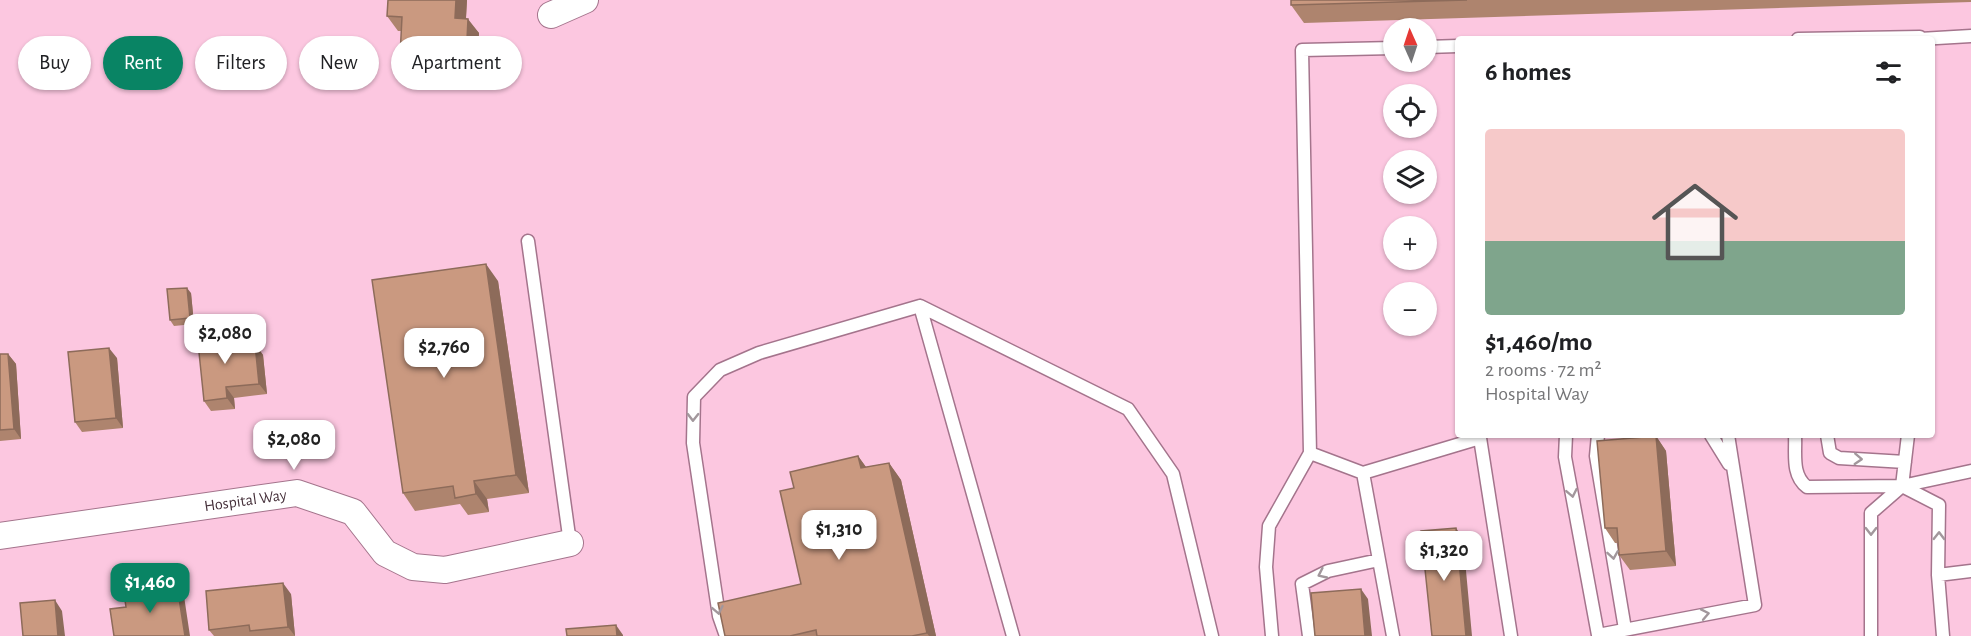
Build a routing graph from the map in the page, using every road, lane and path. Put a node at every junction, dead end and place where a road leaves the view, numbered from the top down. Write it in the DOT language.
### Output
graph roads {
  1 [pos="585,0"];
  2 [pos="551,15"];
  3 [pos="1971,36"];
  4 [pos="1935,37"];
  5 [pos="1455,46"];
  6 [pos="1437,47"];
  7 [pos="1383,48"];
  8 [pos="528,241"];
  9 [pos="920,306"];
  10 [pos="1477,438"];
  11 [pos="1480,438"];
  12 [pos="1566,438"];
  13 [pos="1598,438"];
  14 [pos="1713,438"];
  15 [pos="1728,438"];
  16 [pos="1795,438"];
  17 [pos="1828,438"];
  18 [pos="1908,438"];
  19 [pos="1310,453"];
  20 [pos="1905,462"];
  21 [pos="1731,468"];
  22 [pos="1971,471"];
  23 [pos="1363,473"];
  24 [pos="1902,486"];
  25 [pos="0,536"];
  26 [pos="570,543"];
  27 [pos="1379,560"];
  28 [pos="1971,571"];
  29 [pos="1938,575"];
  30 [pos="1625,629"];
  31 [pos="1649,631"];
  32 [pos="726,636"];
  33 [pos="1012,636"];
  34 [pos="1212,636"];
  35 [pos="1272,636"];
  36 [pos="1309,636"];
  37 [pos="1393,636"];
  38 [pos="1511,636"];
  39 [pos="1871,636"];
  40 [pos="1943,636"];
  1 -- 2 [label="street"];
  3 -- 4 [label="lane"];
  5 -- 6 [label="lane"];
  7 -- 19 [label="lane"];
  8 -- 26 [label="lane"];
  9 -- 32 [label="lane, one-way"];
  9 -- 33 [label="lane"];
  9 -- 34 [label="lane"];
  10 -- 23 [label="lane"];
  11 -- 38 [label="lane"];
  12 -- 30 [label="lane, one-way"];
  13 -- 30 [label="lane, one-way"];
  14 -- 21 [label="lane"];
  15 -- 21 [label="lane"];
  16 -- 24 [label="lane"];
  17 -- 20 [label="lane, one-way"];
  18 -- 20 [label="lane"];
  19 -- 23 [label="lane"];
  19 -- 35 [label="lane"];
  20 -- 24 [label="lane"];
  31 -- 21 [label="lane, one-way"];
  22 -- 24 [label="lane"];
  23 -- 27 [label="lane"];
  29 -- 24 [label="lane, one-way"];
  24 -- 39 [label="lane, one-way"];
  25 -- 26 [label="street, Hospital Way"];
  27 -- 36 [label="lane, one-way"];
  27 -- 37 [label="lane"];
  28 -- 29 [label="lane"];
  29 -- 40 [label="lane"];
  30 -- 31 [label="lane"];
}
